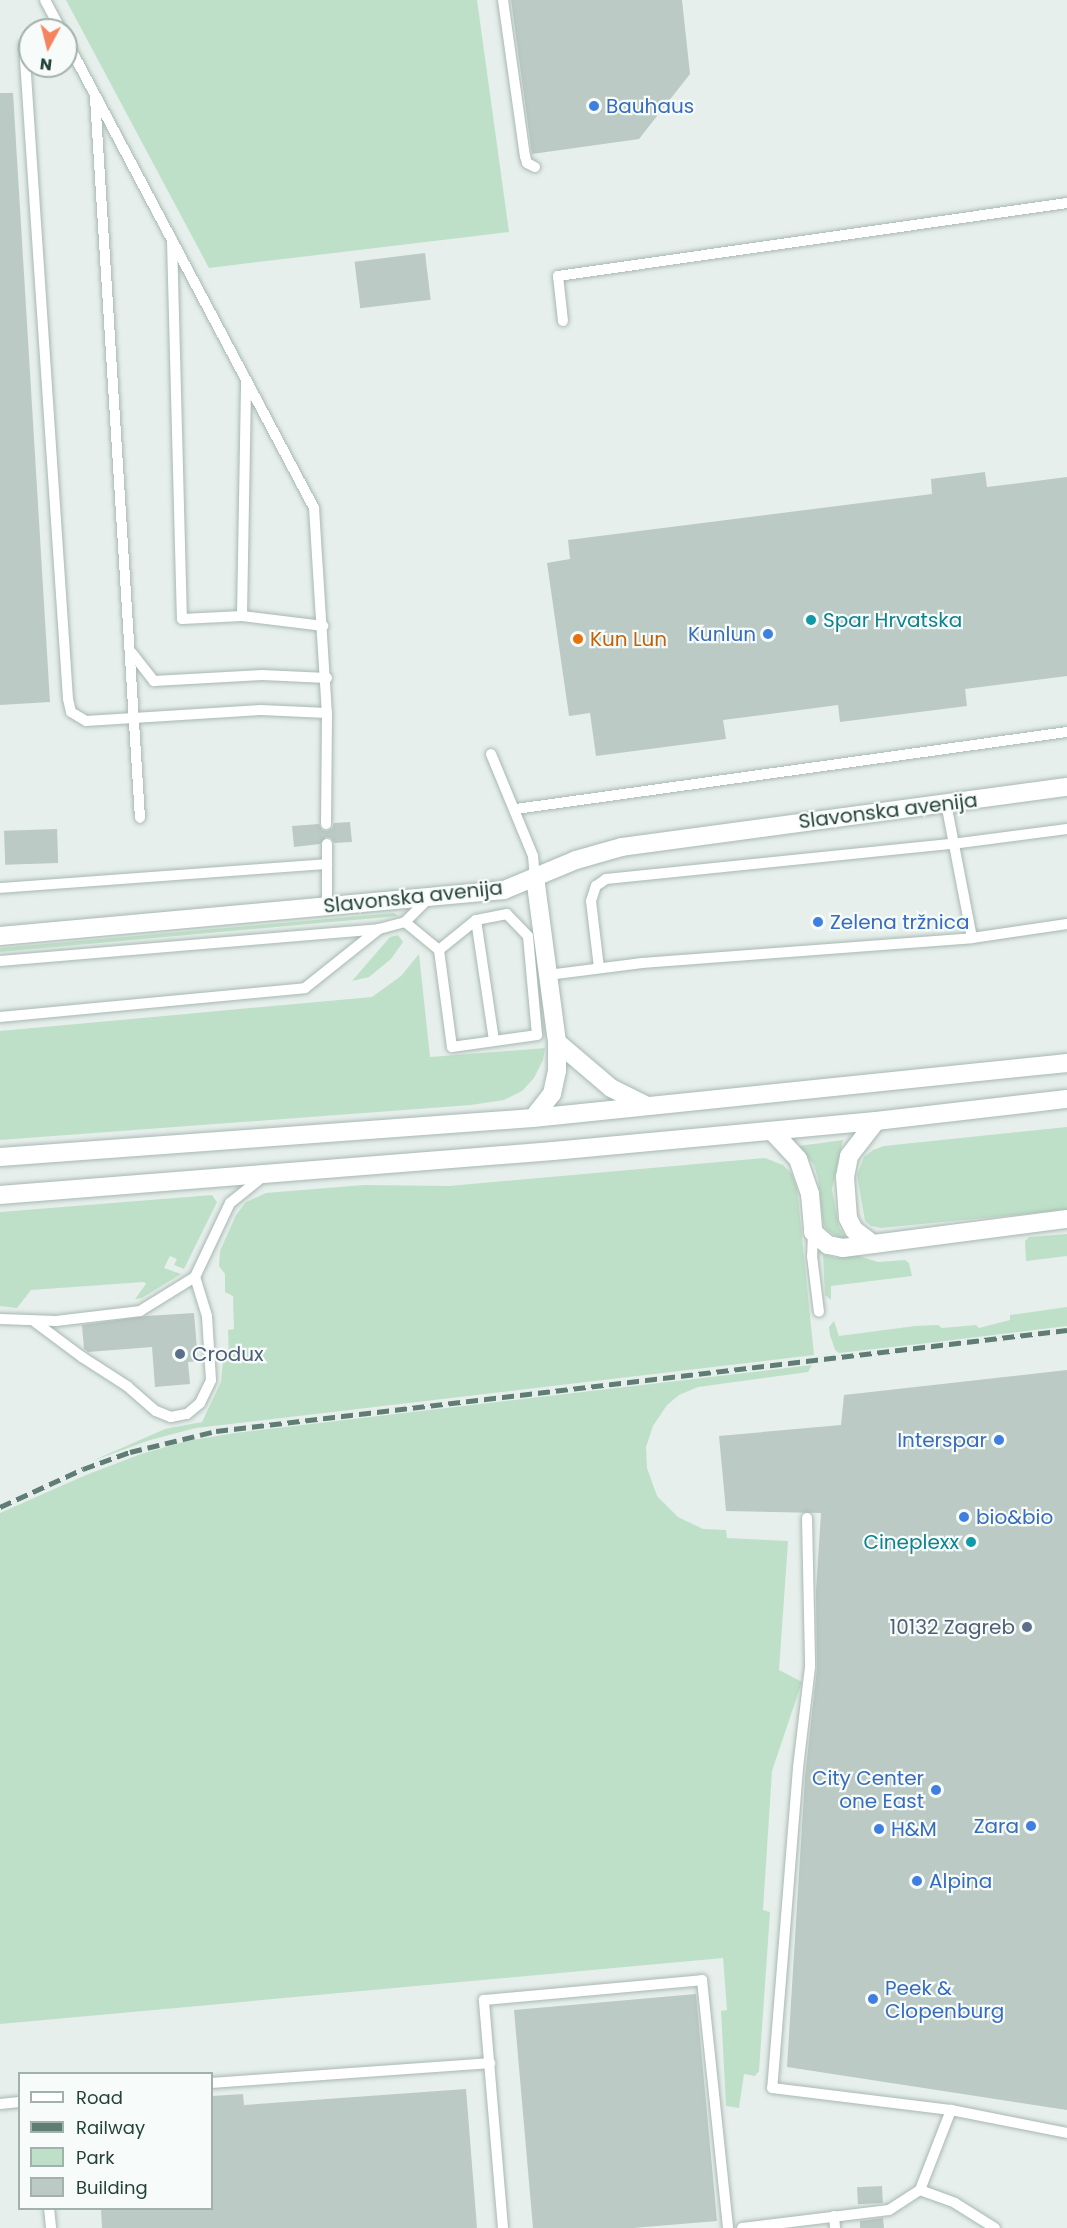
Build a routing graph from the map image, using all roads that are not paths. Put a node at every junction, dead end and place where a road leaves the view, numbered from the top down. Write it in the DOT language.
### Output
graph roads {
  1 [pos="45,0"];
  2 [pos="503,0"];
  3 [pos="55,18"];
  4 [pos="78,62"];
  5 [pos="26,78"];
  6 [pos="95,94"];
  7 [pos="535,167"];
  8 [pos="1067,203"];
  9 [pos="172,237"];
  10 [pos="563,321"];
  11 [pos="246,379"];
  12 [pos="242,616"];
  13 [pos="323,626"];
  14 [pos="131,653"];
  15 [pos="327,678"];
  16 [pos="327,713"];
  17 [pos="136,720"];
  18 [pos="1067,732"];
  19 [pos="491,754"];
  20 [pos="1067,787"];
  21 [pos="946,803"];
  22 [pos="516,809"];
  23 [pos="140,818"];
  24 [pos="326,824"];
  25 [pos="1067,829"];
  26 [pos="327,844"];
  27 [pos="952,844"];
  28 [pos="327,864"];
  29 [pos="536,878"];
  30 [pos="0,888"];
  31 [pos="429,898"];
  32 [pos="327,906"];
  33 [pos="476,920"];
  34 [pos="405,922"];
  35 [pos="1067,924"];
  36 [pos="379,929"];
  37 [pos="0,936"];
  38 [pos="972,938"];
  39 [pos="439,950"];
  40 [pos="0,962"];
  41 [pos="599,968"];
  42 [pos="548,975"];
  43 [pos="0,1017"];
  44 [pos="494,1041"];
  45 [pos="557,1042"];
  46 [pos="1067,1063"];
  47 [pos="1067,1099"];
  48 [pos="647,1106"];
  49 [pos="533,1119"];
  50 [pos="876,1121"];
  51 [pos="772,1131"];
  52 [pos="0,1156"];
  53 [pos="265,1176"];
  54 [pos="0,1195"];
  55 [pos="1067,1219"];
  56 [pos="813,1232"];
  57 [pos="870,1242"];
  58 [pos="195,1277"];
  59 [pos="819,1312"];
  60 [pos="0,1319"];
  61 [pos="35,1322"];
  62 [pos="807,1518"];
  63 [pos="490,2063"];
  64 [pos="213,2083"];
  65 [pos="18,2102"];
  66 [pos="0,2104"];
  67 [pos="951,2110"];
  68 [pos="1067,2133"];
  69 [pos="920,2190"];
  70 [pos="49,2210"];
  71 [pos="834,2216"];
  72 [pos="51,2228"];
  73 [pos="503,2228"];
  74 [pos="728,2228"];
  75 [pos="742,2228"];
  76 [pos="835,2228"];
  77 [pos="995,2228"];
  1 -- 3 [label="lane"];
  2 -- 7 [label="lane"];
  4 -- 6 [label="lane"];
  5 -- 17 [label="lane"];
  6 -- 9 [label="lane"];
  6 -- 14 [label="lane"];
  8 -- 10 [label="lane"];
  9 -- 11 [label="lane"];
  9 -- 12 [label="lane"];
  11 -- 12 [label="lane"];
  11 -- 13 [label="lane"];
  12 -- 13 [label="lane"];
  13 -- 15 [label="lane"];
  14 -- 15 [label="lane"];
  14 -- 17 [label="lane"];
  15 -- 16 [label="lane"];
  16 -- 17 [label="lane"];
  16 -- 24 [label="lane"];
  17 -- 23 [label="lane"];
  18 -- 22 [label="lane"];
  19 -- 22 [label="lane"];
  20 -- 21 [label="main road, Slavonska avenija"];
  21 -- 27 [label="lane"];
  21 -- 29 [label="main road, Slavonska avenija"];
  22 -- 29 [label="lane"];
  25 -- 27 [label="lane"];
  26 -- 28 [label="lane"];
  27 -- 38 [label="lane"];
  27 -- 41 [label="lane"];
  28 -- 30 [label="lane"];
  28 -- 32 [label="lane"];
  29 -- 31 [label="main road, Slavonska avenija"];
  29 -- 42 [label="main road"];
  31 -- 32 [label="main road, Slavonska avenija"];
  31 -- 34 [label="lane"];
  32 -- 37 [label="main road, Slavonska avenija"];
  33 -- 39 [label="lane"];
  33 -- 44 [label="lane"];
  33 -- 44 [label="lane"];
  34 -- 36 [label="lane"];
  34 -- 39 [label="lane"];
  35 -- 38 [label="lane"];
  36 -- 40 [label="lane"];
  36 -- 43 [label="lane"];
  38 -- 41 [label="lane"];
  39 -- 44 [label="lane"];
  41 -- 42 [label="lane"];
  42 -- 45 [label="main road"];
  45 -- 48 [label="main road"];
  45 -- 49 [label="main road"];
  46 -- 48 [label="main road"];
  47 -- 50 [label="main road"];
  48 -- 49 [label="main road"];
  49 -- 52 [label="main road"];
  50 -- 51 [label="main road"];
  50 -- 57 [label="main road"];
  51 -- 53 [label="main road"];
  51 -- 56 [label="main road"];
  53 -- 54 [label="main road"];
  53 -- 58 [label="lane"];
  55 -- 57 [label="main road"];
  56 -- 57 [label="main road"];
  56 -- 59 [label="lane"];
  58 -- 61 [label="lane"];
  58 -- 61 [label="lane"];
  60 -- 61 [label="lane"];
  62 -- 67 [label="lane"];
  63 -- 64 [label="lane"];
  63 -- 73 [label="lane"];
  63 -- 74 [label="lane"];
  65 -- 66 [label="lane"];
  67 -- 68 [label="lane"];
  67 -- 69 [label="lane"];
  69 -- 71 [label="lane"];
  69 -- 77 [label="lane"];
  70 -- 72 [label="lane"];
  71 -- 75 [label="lane"];
  71 -- 76 [label="lane"];
}
